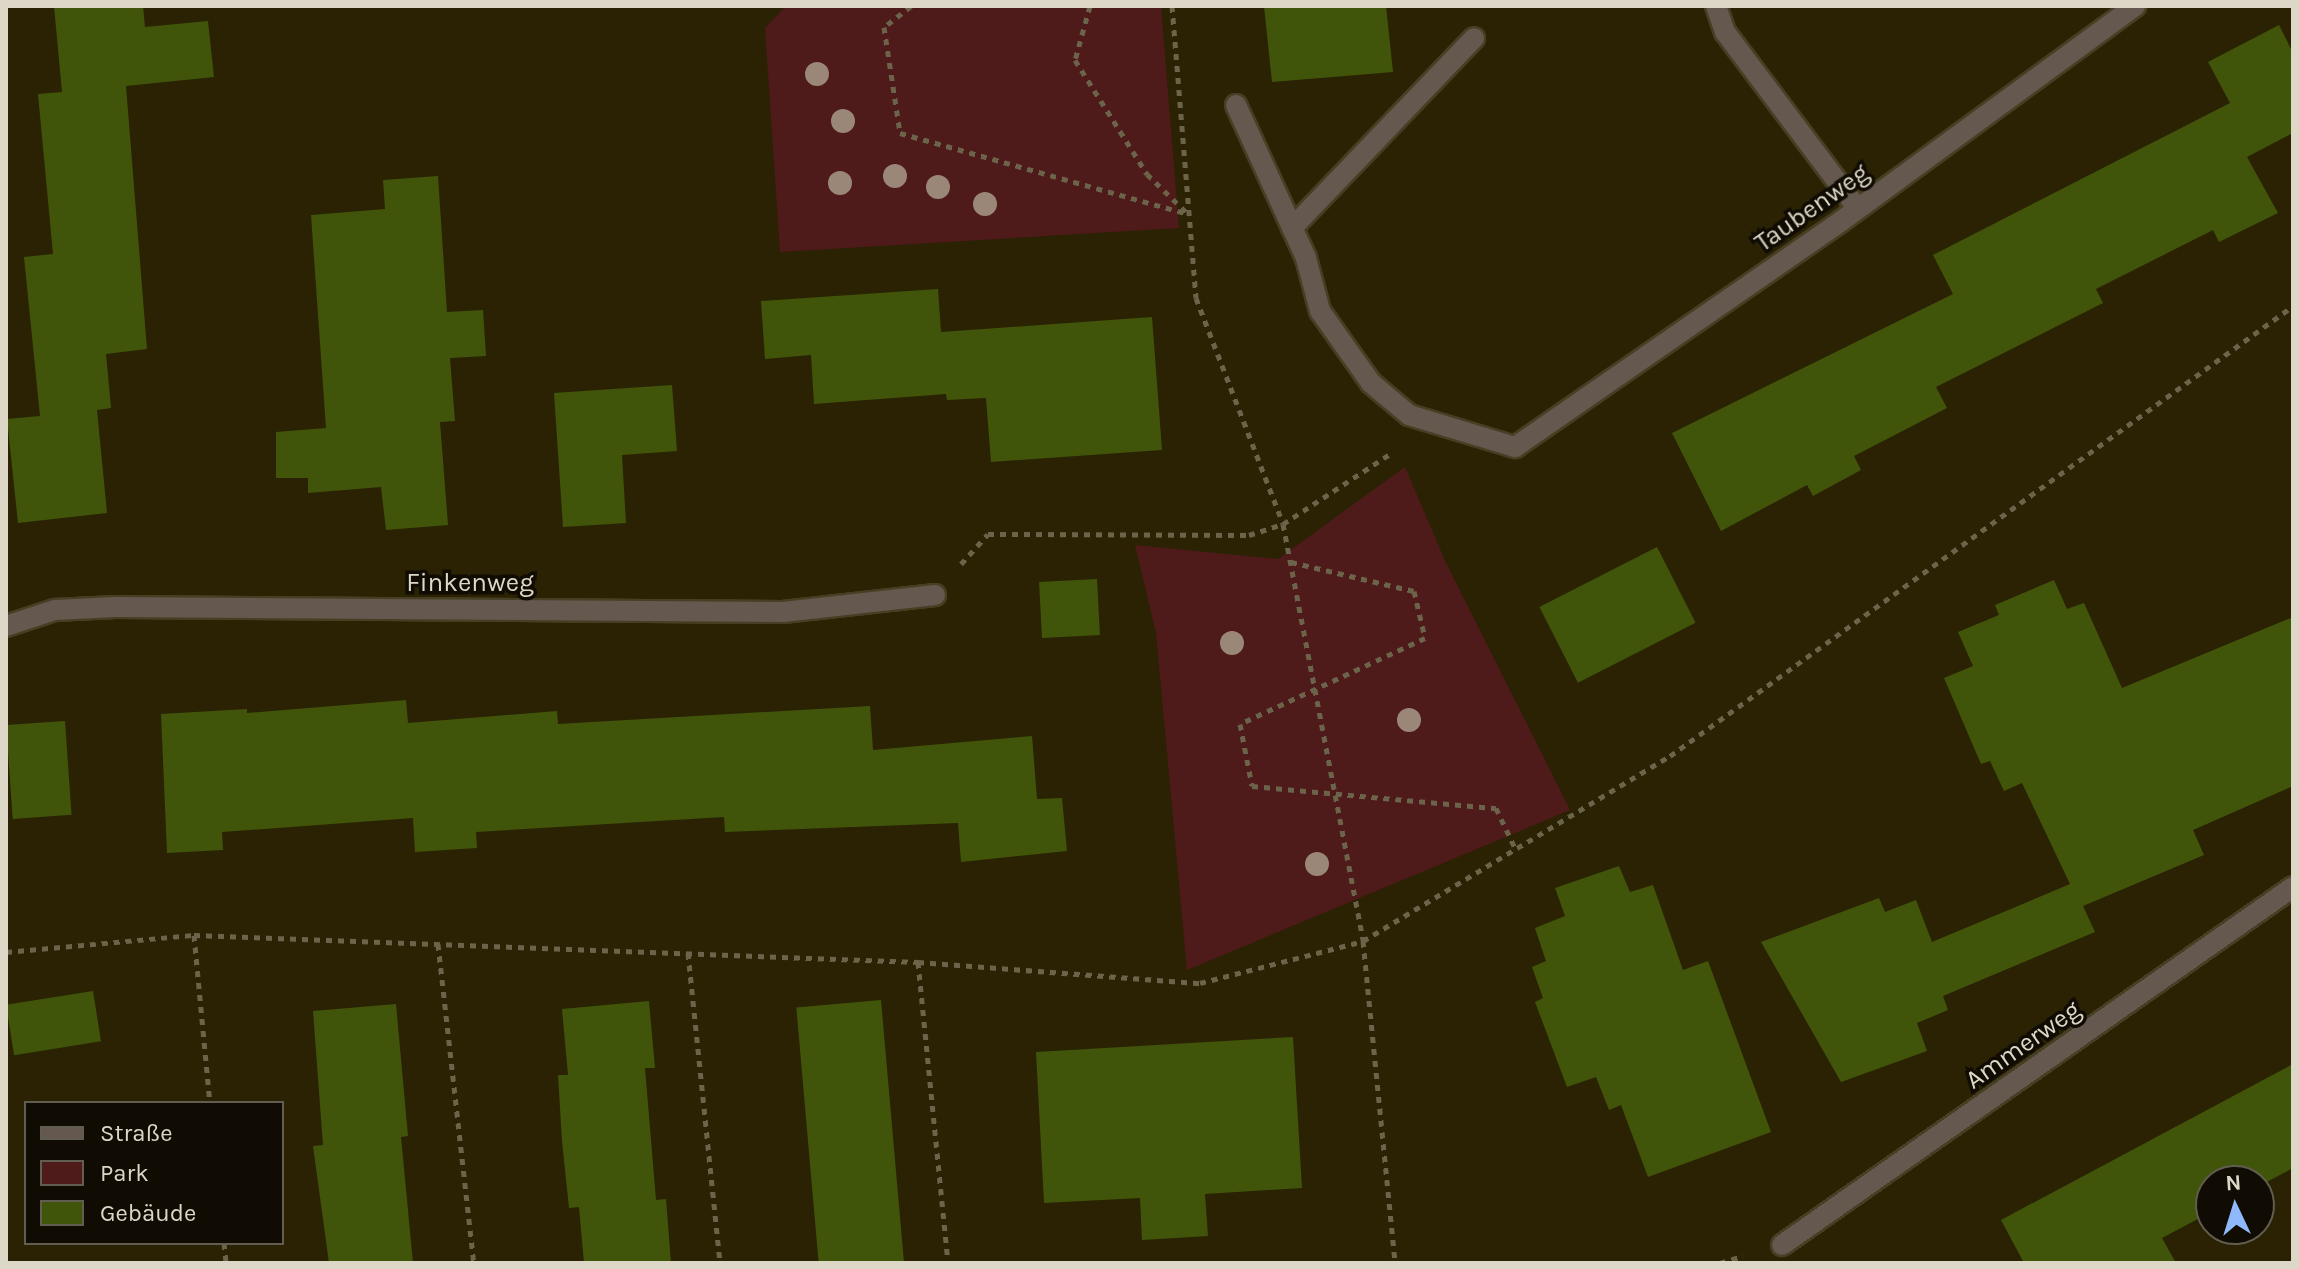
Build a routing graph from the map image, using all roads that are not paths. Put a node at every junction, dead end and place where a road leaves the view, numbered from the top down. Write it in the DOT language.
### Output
graph roads {
  1 [pos="1716,6"];
  2 [pos="2135,6"];
  3 [pos="1474,38"];
  4 [pos="1236,105"];
  5 [pos="1858,209"];
  6 [pos="1292,228"];
  7 [pos="935,595"];
  8 [pos="6,626"];
  9 [pos="2293,887"];
  10 [pos="1782,1245"];
  1 -- 5 [label="street"];
  2 -- 5 [label="street, Taubenweg"];
  3 -- 6 [label="street"];
  4 -- 6 [label="street"];
  5 -- 6 [label="street, Taubenweg"];
  7 -- 8 [label="street, Finkenweg"];
  9 -- 10 [label="street, Ammerweg"];
}
